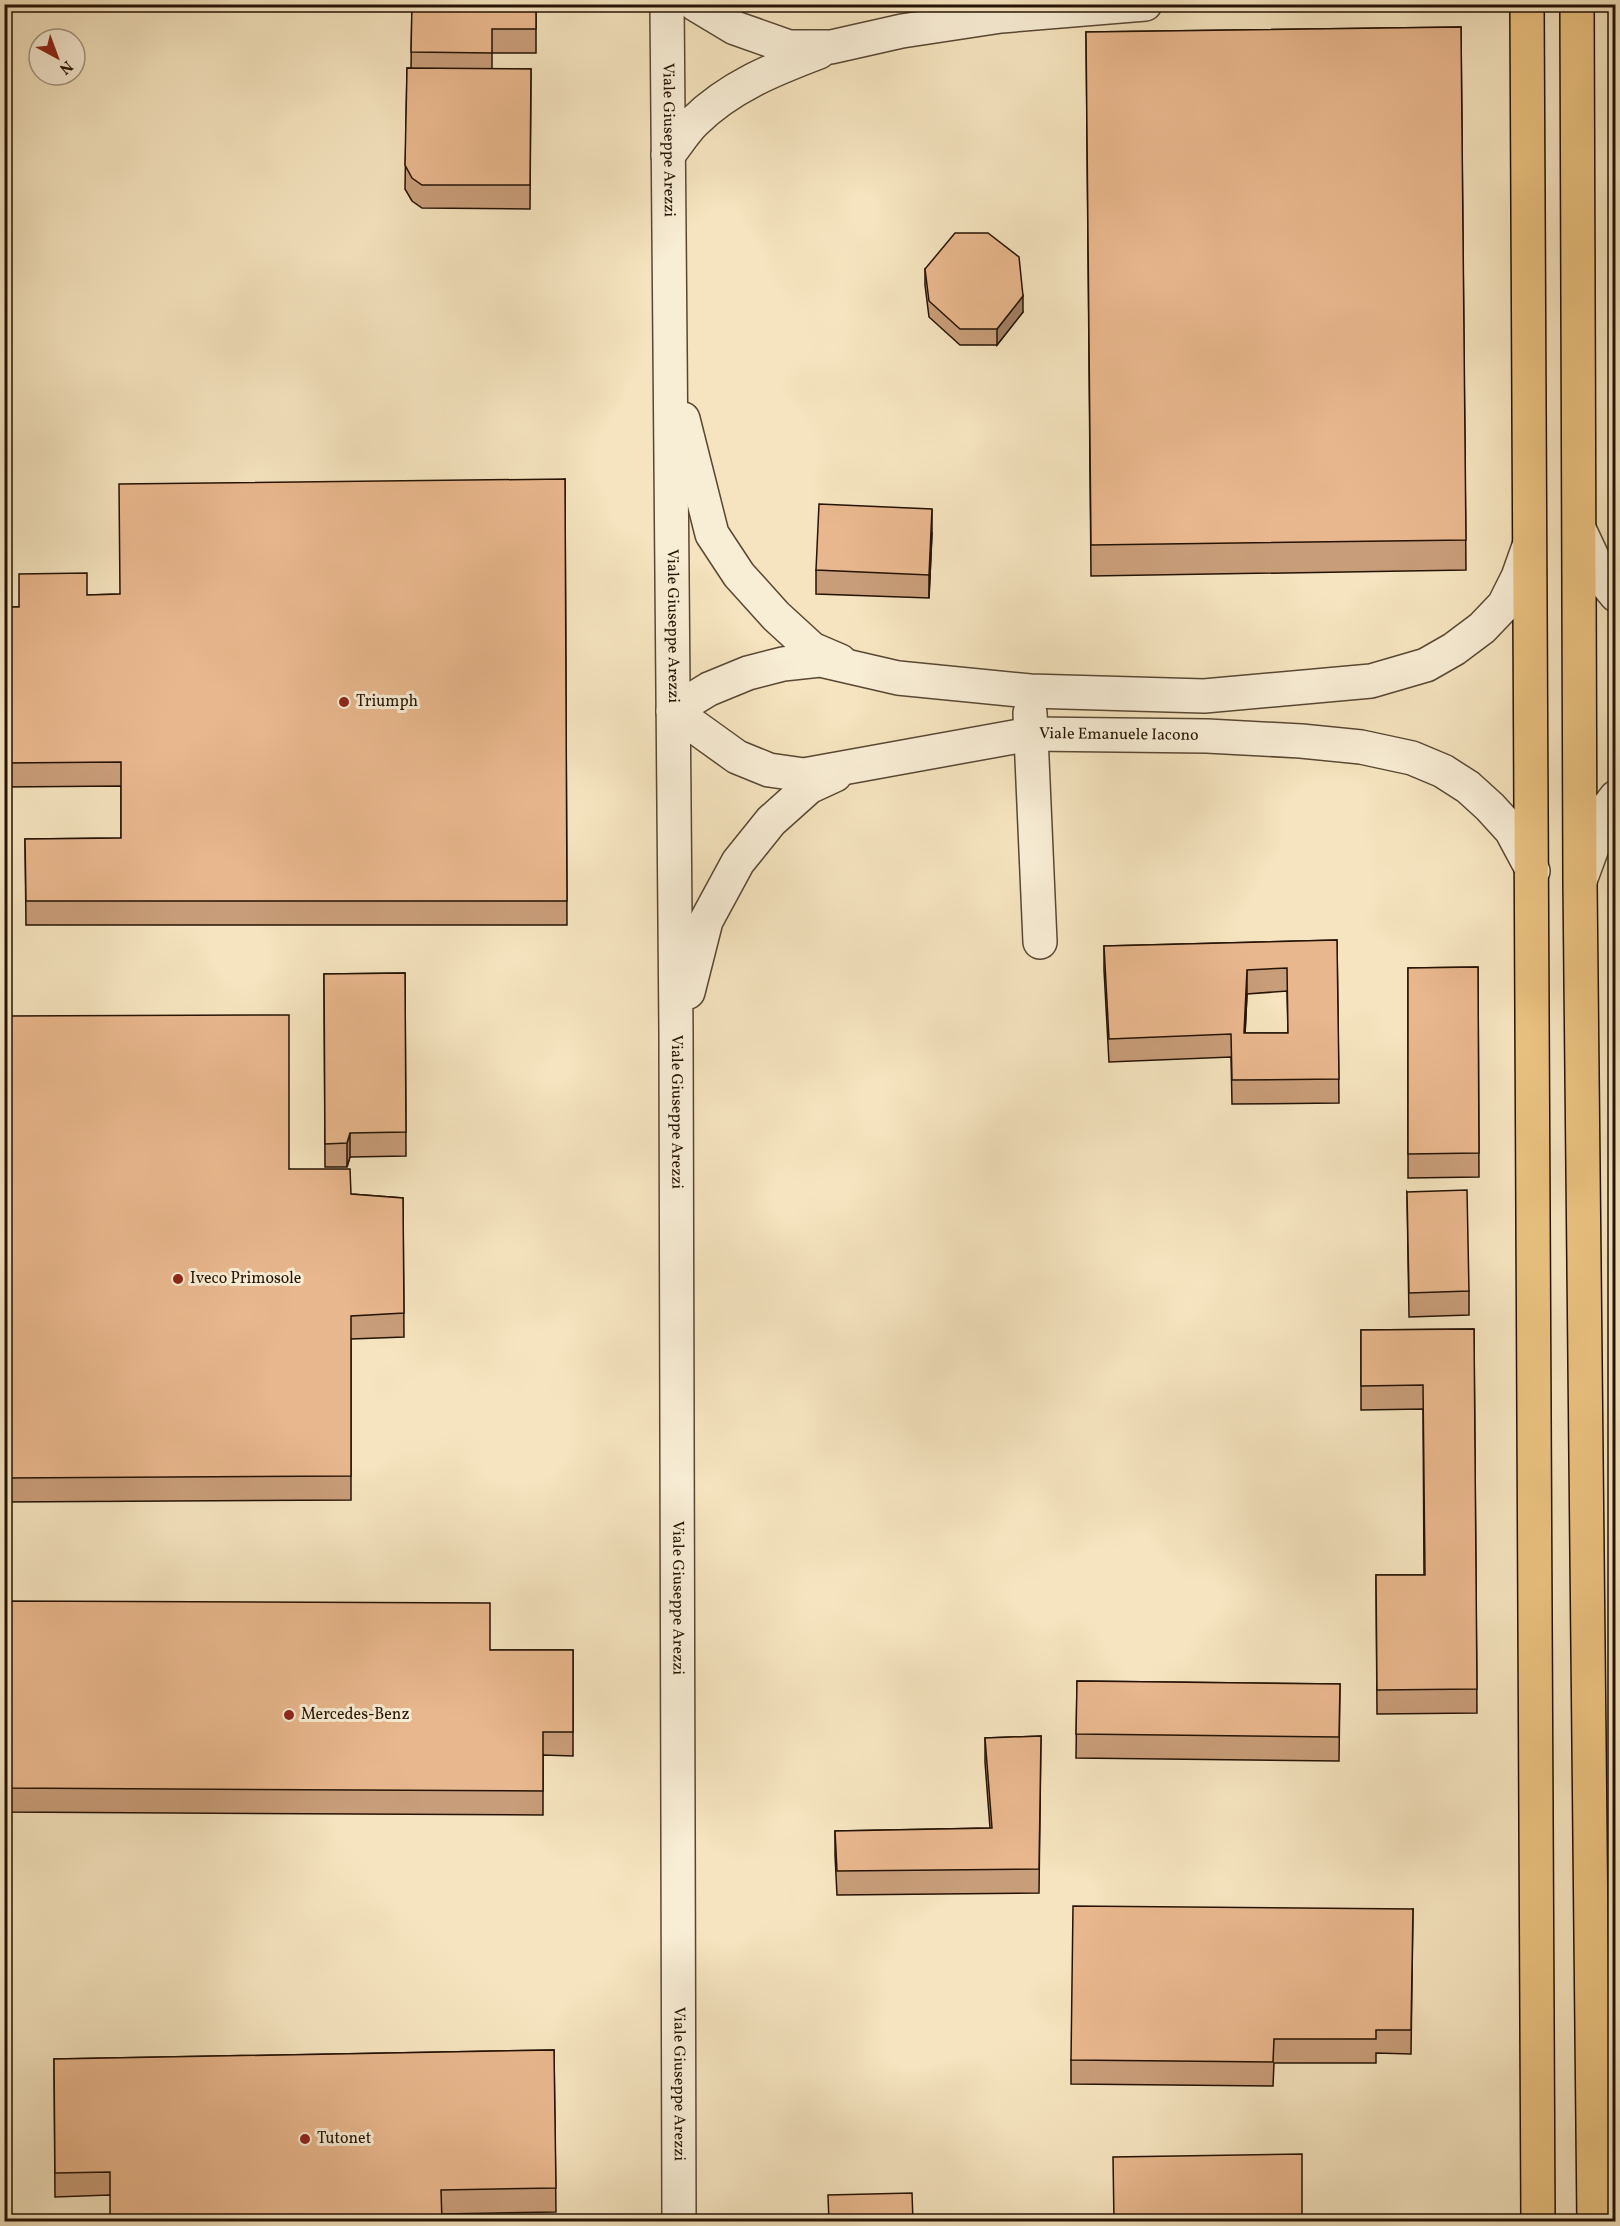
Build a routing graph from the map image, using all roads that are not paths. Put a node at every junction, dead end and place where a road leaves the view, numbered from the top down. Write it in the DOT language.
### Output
graph roads {
  1 [pos="667,4"];
  2 [pos="695,4"];
  3 [pos="1145,4"];
  4 [pos="1527,4"];
  5 [pos="1577,4"];
  6 [pos="831,47"];
  7 [pos="668,155"];
  8 [pos="670,366"];
  9 [pos="1580,531"];
  10 [pos="1530,544"];
  11 [pos="1616,595"];
  12 [pos="856,668"];
  13 [pos="1030,691"];
  14 [pos="673,711"];
  15 [pos="1030,734"];
  16 [pos="856,766"];
  17 [pos="1616,797"];
  18 [pos="1533,871"];
  19 [pos="1580,882"];
  20 [pos="1040,942"];
  21 [pos="676,1034"];
  22 [pos="679,2222"];
  23 [pos="1538,2222"];
  24 [pos="1594,2222"];
  1 -- 7 [label="street, Viale Giuseppe Arezzi"];
  2 -- 6 [label="street"];
  3 -- 6 [label="street"];
  4 -- 10 [label="main road"];
  5 -- 9 [label="main road"];
  6 -- 7 [label="street"];
  7 -- 8 [label="street, Viale Giuseppe Arezzi"];
  8 -- 12 [label="street"];
  8 -- 14 [label="street, Viale Giuseppe Arezzi"];
  9 -- 11 [label="street"];
  9 -- 19 [label="main road"];
  10 -- 13 [label="street"];
  10 -- 18 [label="main road"];
  12 -- 13 [label="street"];
  12 -- 14 [label="street"];
  13 -- 15 [label="street"];
  14 -- 16 [label="street, Viale Emanuele Iacono"];
  14 -- 21 [label="street, Viale Giuseppe Arezzi"];
  15 -- 16 [label="street, Viale Emanuele Iacono"];
  15 -- 18 [label="street, Viale Emanuele Iacono"];
  15 -- 20 [label="street"];
  16 -- 21 [label="street"];
  17 -- 19 [label="street"];
  18 -- 23 [label="main road"];
  19 -- 24 [label="main road"];
  21 -- 22 [label="street, Viale Giuseppe Arezzi"];
}
